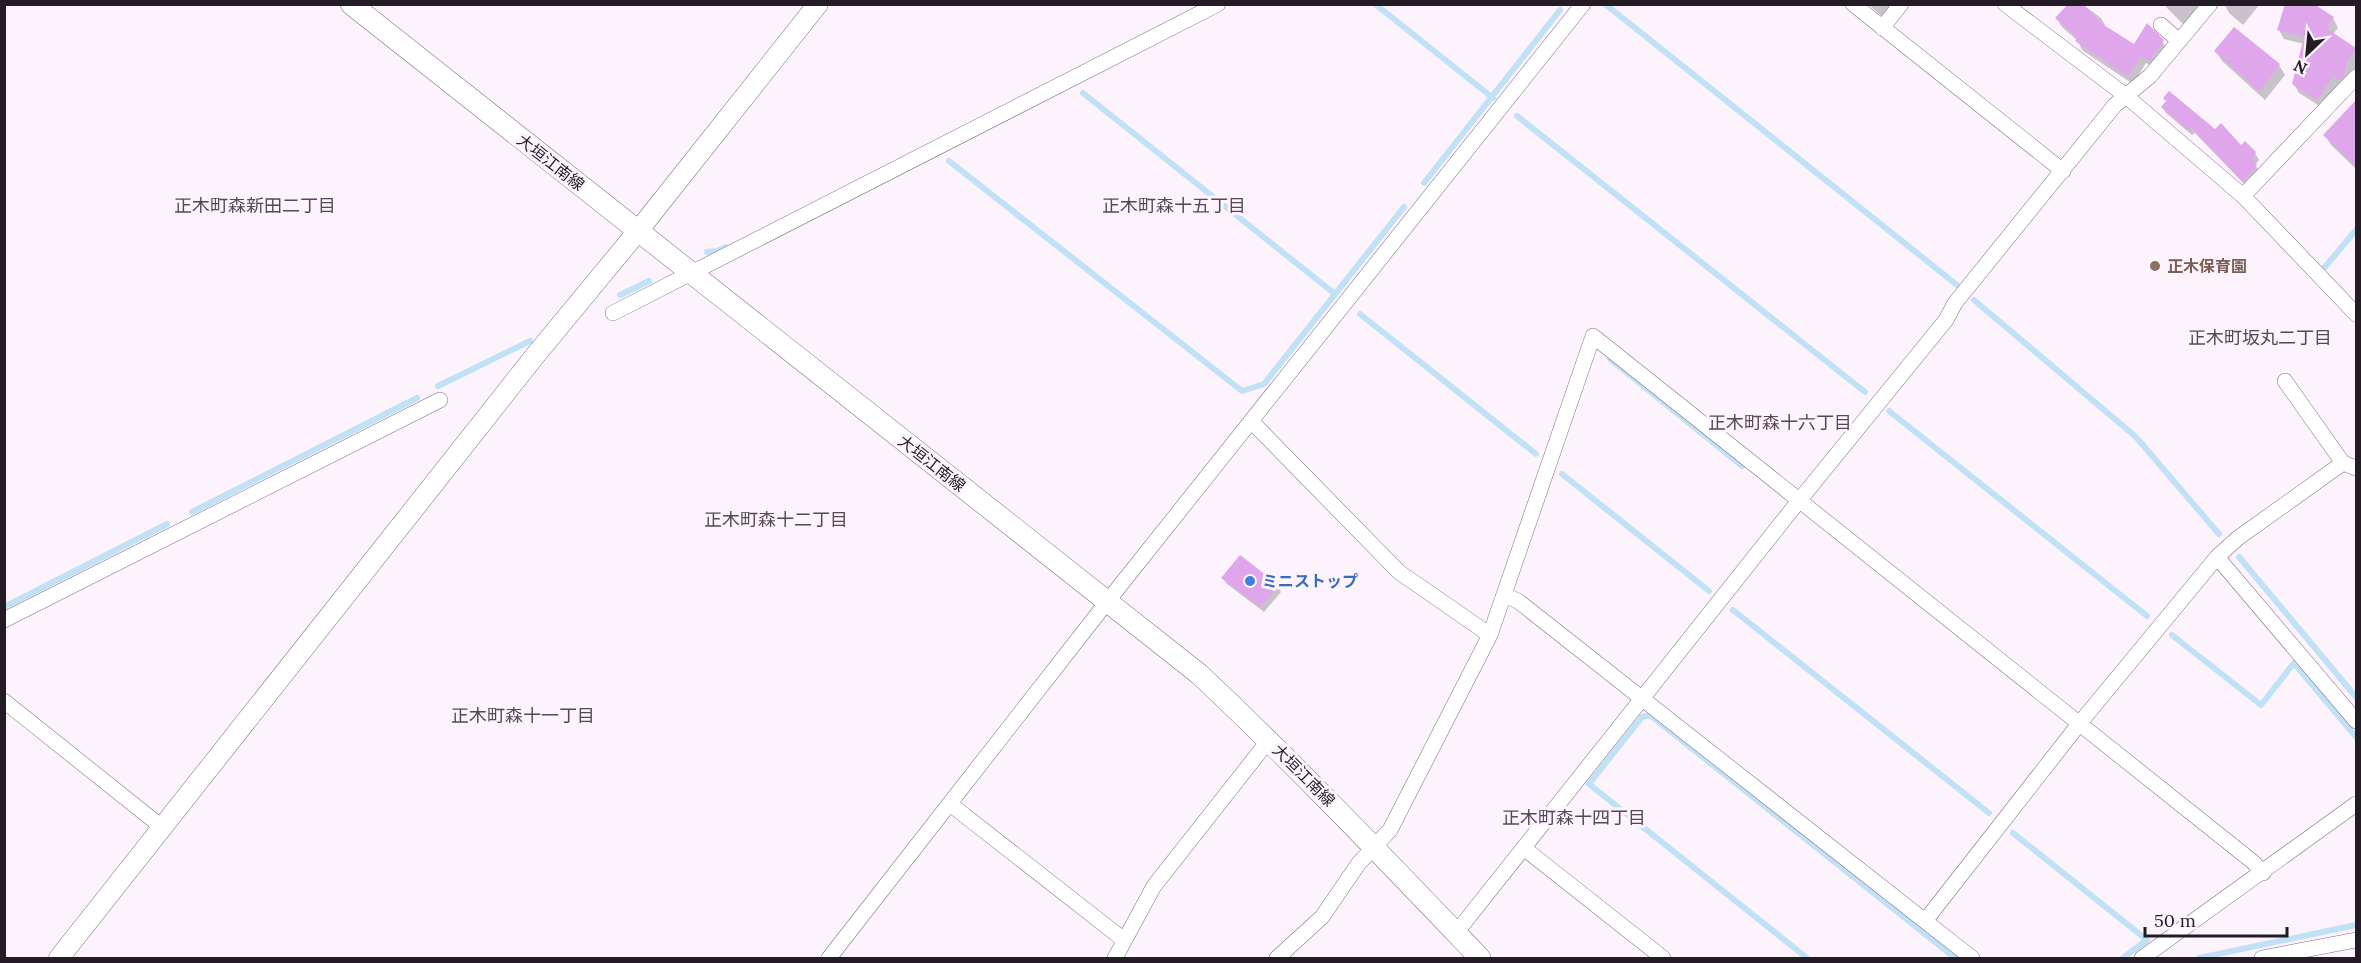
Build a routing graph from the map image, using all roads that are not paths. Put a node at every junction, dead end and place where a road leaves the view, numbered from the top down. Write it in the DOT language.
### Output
graph roads {
  1 [pos="351,4"];
  2 [pos="818,4"];
  3 [pos="1218,4"];
  4 [pos="1583,4"];
  5 [pos="1853,4"];
  6 [pos="1900,4"];
  7 [pos="2005,4"];
  8 [pos="2210,4"];
  9 [pos="2161,25"];
  10 [pos="1882,28"];
  11 [pos="2179,41"];
  12 [pos="2356,77"];
  13 [pos="2126,96"];
  14 [pos="2063,171"];
  15 [pos="2243,196"];
  16 [pos="638,231"];
  17 [pos="692,273"];
  18 [pos="613,313"];
  19 [pos="2356,314"];
  20 [pos="2285,381"];
  21 [pos="440,400"];
  22 [pos="1252,422"];
  23 [pos="2353,466"];
  24 [pos="1798,502"];
  25 [pos="2217,557"];
  26 [pos="1504,595"];
  27 [pos="1107,602"];
  28 [pos="4,620"];
  29 [pos="1490,635"];
  30 [pos="1643,700"];
  31 [pos="4,701"];
  32 [pos="2356,721"];
  33 [pos="2079,724"];
  34 [pos="1269,740"];
  35 [pos="950,804"];
  36 [pos="2356,804"];
  37 [pos="163,828"];
  38 [pos="1375,847"];
  39 [pos="1525,849"];
  40 [pos="2263,873"];
  41 [pos="1925,921"];
  42 [pos="1456,933"];
  43 [pos="2356,940"];
  44 [pos="1120,953"];
  45 [pos="59,958"];
  46 [pos="829,958"];
  47 [pos="1277,958"];
  48 [pos="1480,958"];
  49 [pos="1663,958"];
  50 [pos="1972,958"];
  51 [pos="2142,958"];
  52 [pos="2262,958"];
  1 -- 16 [label="main road, 大垣江南線"];
  2 -- 16 [label="street"];
  3 -- 17 [label="street"];
  4 -- 22 [label="street"];
  5 -- 10 [label="street"];
  6 -- 10 [label="street"];
  7 -- 13 [label="street"];
  8 -- 11 [label="street"];
  9 -- 11 [label="street"];
  10 -- 14 [label="street"];
  11 -- 13 [label="street"];
  12 -- 15 [label="street"];
  13 -- 14 [label="street"];
  13 -- 15 [label="street"];
  14 -- 24 [label="street"];
  15 -- 19 [label="street"];
  16 -- 17 [label="main road, 大垣江南線"];
  16 -- 37 [label="street"];
  17 -- 18 [label="street"];
  17 -- 27 [label="main road, 大垣江南線"];
  20 -- 23 [label="street"];
  21 -- 28 [label="street"];
  22 -- 27 [label="street"];
  22 -- 29 [label="street"];
  23 -- 25 [label="street"];
  24 -- 26 [label="street"];
  24 -- 30 [label="street"];
  24 -- 33 [label="street"];
  25 -- 32 [label="street"];
  25 -- 33 [label="street"];
  26 -- 29 [label="street"];
  26 -- 30 [label="street"];
  27 -- 34 [label="main road, 大垣江南線"];
  27 -- 35 [label="street"];
  29 -- 38 [label="street"];
  30 -- 39 [label="street"];
  30 -- 41 [label="street"];
  31 -- 37 [label="street"];
  33 -- 40 [label="street"];
  33 -- 41 [label="street"];
  34 -- 38 [label="main road, 大垣江南線"];
  34 -- 44 [label="street"];
  35 -- 44 [label="street"];
  35 -- 46 [label="street"];
  36 -- 40 [label="street"];
  37 -- 45 [label="street"];
  38 -- 42 [label="main road, 大垣江南線"];
  38 -- 47 [label="street"];
  39 -- 42 [label="street"];
  39 -- 49 [label="street"];
  40 -- 51 [label="street"];
  41 -- 50 [label="street"];
  42 -- 48 [label="main road, 大垣江南線"];
  43 -- 52 [label="street"];
}
